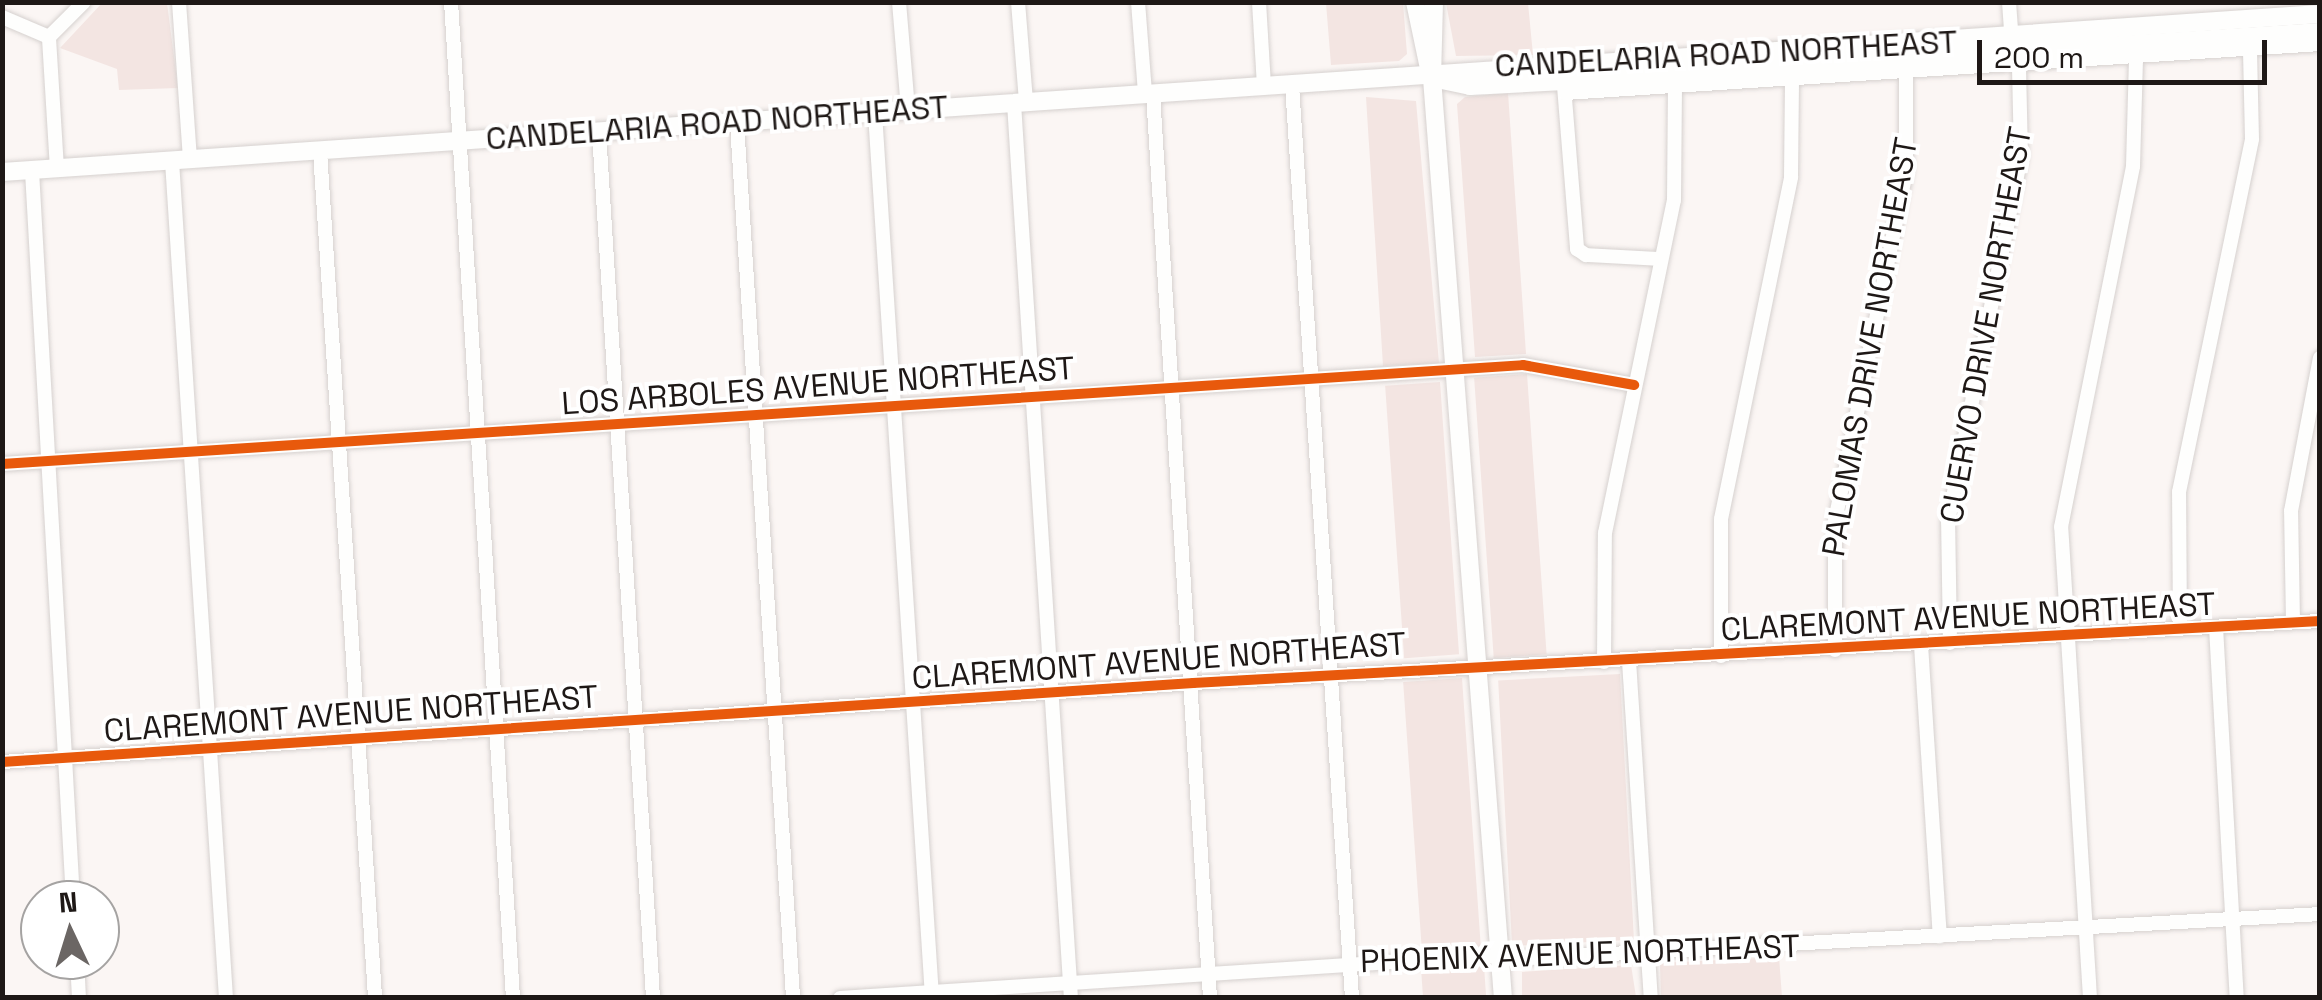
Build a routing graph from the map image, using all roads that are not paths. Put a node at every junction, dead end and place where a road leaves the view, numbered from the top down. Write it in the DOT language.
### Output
graph roads {
  1 [pos="84,2"];
  2 [pos="179,2"];
  3 [pos="451,2"];
  4 [pos="899,2"];
  5 [pos="1018,2"];
  6 [pos="1138,2"];
  7 [pos="1259,2"];
  8 [pos="1415,2"];
  9 [pos="1434,2"];
  10 [pos="2009,2"];
  11 [pos="2320,14"];
  12 [pos="2,17"];
  13 [pos="2320,32"];
  14 [pos="49,37"];
  15 [pos="2320,44"];
  16 [pos="2250,49"];
  17 [pos="2015,53"];
  18 [pos="2136,58"];
  19 [pos="1905,59"];
  20 [pos="1432,78"];
  21 [pos="1564,79"];
  22 [pos="1792,79"];
  23 [pos="1292,85"];
  24 [pos="1264,86"];
  25 [pos="1676,86"];
  26 [pos="1149,94"];
  27 [pos="1020,102"];
  28 [pos="908,110"];
  29 [pos="875,113"];
  30 [pos="736,124"];
  31 [pos="599,132"];
  32 [pos="459,142"];
  33 [pos="320,151"];
  34 [pos="181,160"];
  35 [pos="58,169"];
  36 [pos="32,170"];
  37 [pos="2,172"];
  38 [pos="1660,258"];
  39 [pos="2320,358"];
  40 [pos="1455,370"];
  41 [pos="1312,379"];
  42 [pos="1634,385"];
  43 [pos="1174,388"];
  44 [pos="1034,398"];
  45 [pos="895,406"];
  46 [pos="757,415"];
  47 [pos="617,424"];
  48 [pos="478,433"];
  49 [pos="341,441"];
  50 [pos="192,451"];
  51 [pos="51,460"];
  52 [pos="2,464"];
  53 [pos="2320,621"];
  54 [pos="2293,622"];
  55 [pos="2216,627"];
  56 [pos="2180,629"];
  57 [pos="2067,636"];
  58 [pos="1950,643"];
  59 [pos="1922,644"];
  60 [pos="1835,650"];
  61 [pos="1721,656"];
  62 [pos="1604,662"];
  63 [pos="1630,662"];
  64 [pos="1479,666"];
  65 [pos="1332,675"];
  66 [pos="1192,683"];
  67 [pos="1053,692"];
  68 [pos="916,702"];
  69 [pos="774,710"];
  70 [pos="636,720"];
  71 [pos="497,729"];
  72 [pos="358,738"];
  73 [pos="210,748"];
  74 [pos="68,757"];
  75 [pos="2,762"];
  76 [pos="73,880"];
  77 [pos="2320,914"];
  78 [pos="2232,920"];
  79 [pos="2086,927"];
  80 [pos="1940,936"];
  81 [pos="1648,952"];
  82 [pos="1502,958"];
  83 [pos="1350,964"];
  84 [pos="1208,973"];
  85 [pos="1070,990"];
  86 [pos="932,994"];
  87 [pos="226,998"];
  88 [pos="375,998"];
  89 [pos="512,998"];
  90 [pos="653,998"];
  91 [pos="793,998"];
  92 [pos="840,998"];
  93 [pos="1210,998"];
  94 [pos="1352,998"];
  95 [pos="1504,998"];
  96 [pos="1650,998"];
  97 [pos="2090,998"];
  98 [pos="2237,998"];
  1 -- 14 [label="street"];
  2 -- 34 [label="street"];
  3 -- 32 [label="street"];
  4 -- 28 [label="street"];
  5 -- 27 [label="street"];
  6 -- 26 [label="street"];
  7 -- 24 [label="street"];
  8 -- 20 [label="main road"];
  9 -- 20 [label="main road"];
  10 -- 17 [label="street, CUERVO DRIVE NORTHEAST"];
  11 -- 17 [label="main road, CANDELARIA ROAD NORTHEAST"];
  12 -- 14 [label="street"];
  13 -- 17 [label="main road, CANDELARIA ROAD NORTHEAST"];
  14 -- 35 [label="street"];
  15 -- 16 [label="street"];
  16 -- 18 [label="street"];
  16 -- 56 [label="street"];
  17 -- 18 [label="street"];
  17 -- 19 [label="main road, CANDELARIA ROAD NORTHEAST"];
  17 -- 19 [label="street"];
  17 -- 58 [label="street, CUERVO DRIVE NORTHEAST"];
  18 -- 57 [label="street"];
  19 -- 21 [label="main road, CANDELARIA ROAD NORTHEAST"];
  19 -- 22 [label="street"];
  19 -- 60 [label="street, PALOMAS DRIVE NORTHEAST"];
  20 -- 21 [label="main road, CANDELARIA ROAD NORTHEAST"];
  20 -- 23 [label="main road, CANDELARIA ROAD NORTHEAST"];
  20 -- 40 [label="main road"];
  21 -- 25 [label="street"];
  21 -- 38 [label="street"];
  22 -- 25 [label="street"];
  22 -- 61 [label="street"];
  23 -- 24 [label="main road, CANDELARIA ROAD NORTHEAST"];
  23 -- 41 [label="street"];
  24 -- 26 [label="main road, CANDELARIA ROAD NORTHEAST"];
  25 -- 38 [label="street"];
  26 -- 27 [label="main road, CANDELARIA ROAD NORTHEAST"];
  26 -- 43 [label="street"];
  27 -- 28 [label="main road, CANDELARIA ROAD NORTHEAST"];
  27 -- 44 [label="street"];
  28 -- 29 [label="main road, CANDELARIA ROAD NORTHEAST"];
  29 -- 30 [label="main road, CANDELARIA ROAD NORTHEAST"];
  29 -- 45 [label="street"];
  30 -- 31 [label="main road, CANDELARIA ROAD NORTHEAST"];
  30 -- 46 [label="street"];
  31 -- 32 [label="main road, CANDELARIA ROAD NORTHEAST"];
  31 -- 47 [label="street"];
  32 -- 33 [label="main road, CANDELARIA ROAD NORTHEAST"];
  32 -- 48 [label="street"];
  33 -- 34 [label="main road, CANDELARIA ROAD NORTHEAST"];
  33 -- 49 [label="street"];
  34 -- 35 [label="main road, CANDELARIA ROAD NORTHEAST"];
  34 -- 50 [label="street"];
  35 -- 36 [label="main road, CANDELARIA ROAD NORTHEAST"];
  36 -- 37 [label="main road, CANDELARIA ROAD NORTHEAST"];
  36 -- 51 [label="street"];
  38 -- 42 [label="street"];
  39 -- 54 [label="street"];
  40 -- 41 [label="street, LOS ARBOLES AVENUE NORTHEAST"];
  40 -- 42 [label="street, LOS ARBOLES AVENUE NORTHEAST"];
  40 -- 64 [label="main road"];
  41 -- 43 [label="street, LOS ARBOLES AVENUE NORTHEAST"];
  41 -- 65 [label="street"];
  42 -- 62 [label="street"];
  43 -- 44 [label="street, LOS ARBOLES AVENUE NORTHEAST"];
  43 -- 66 [label="street"];
  44 -- 45 [label="street, LOS ARBOLES AVENUE NORTHEAST"];
  44 -- 67 [label="street"];
  45 -- 46 [label="street, LOS ARBOLES AVENUE NORTHEAST"];
  45 -- 68 [label="street"];
  46 -- 47 [label="street, LOS ARBOLES AVENUE NORTHEAST"];
  46 -- 69 [label="street"];
  47 -- 48 [label="street, LOS ARBOLES AVENUE NORTHEAST"];
  47 -- 70 [label="street"];
  48 -- 49 [label="street, LOS ARBOLES AVENUE NORTHEAST"];
  48 -- 71 [label="street"];
  49 -- 50 [label="street, LOS ARBOLES AVENUE NORTHEAST"];
  49 -- 72 [label="street"];
  50 -- 51 [label="street, LOS ARBOLES AVENUE NORTHEAST"];
  50 -- 73 [label="street"];
  51 -- 52 [label="street, LOS ARBOLES AVENUE NORTHEAST"];
  51 -- 74 [label="street"];
  53 -- 54 [label="street, CLAREMONT AVENUE NORTHEAST"];
  54 -- 55 [label="street, CLAREMONT AVENUE NORTHEAST"];
  55 -- 56 [label="street, CLAREMONT AVENUE NORTHEAST"];
  55 -- 78 [label="street"];
  56 -- 57 [label="street, CLAREMONT AVENUE NORTHEAST"];
  57 -- 58 [label="street, CLAREMONT AVENUE NORTHEAST"];
  57 -- 79 [label="street"];
  58 -- 59 [label="street, CLAREMONT AVENUE NORTHEAST"];
  59 -- 60 [label="street, CLAREMONT AVENUE NORTHEAST"];
  59 -- 80 [label="street"];
  60 -- 61 [label="street, CLAREMONT AVENUE NORTHEAST"];
  61 -- 63 [label="street, CLAREMONT AVENUE NORTHEAST"];
  62 -- 63 [label="street, CLAREMONT AVENUE NORTHEAST"];
  62 -- 64 [label="street, CLAREMONT AVENUE NORTHEAST"];
  63 -- 81 [label="street"];
  64 -- 65 [label="street, CLAREMONT AVENUE NORTHEAST"];
  64 -- 82 [label="main road"];
  65 -- 66 [label="street, CLAREMONT AVENUE NORTHEAST"];
  65 -- 83 [label="street"];
  66 -- 67 [label="street, CLAREMONT AVENUE NORTHEAST"];
  66 -- 84 [label="street"];
  67 -- 68 [label="street, CLAREMONT AVENUE NORTHEAST"];
  67 -- 85 [label="street"];
  68 -- 69 [label="street, CLAREMONT AVENUE NORTHEAST"];
  68 -- 86 [label="street"];
  69 -- 70 [label="street, CLAREMONT AVENUE NORTHEAST"];
  69 -- 91 [label="street"];
  70 -- 71 [label="street, CLAREMONT AVENUE NORTHEAST"];
  70 -- 90 [label="street"];
  71 -- 72 [label="street, CLAREMONT AVENUE NORTHEAST"];
  71 -- 89 [label="street"];
  72 -- 73 [label="street, CLAREMONT AVENUE NORTHEAST"];
  72 -- 88 [label="street"];
  73 -- 74 [label="street, CLAREMONT AVENUE NORTHEAST"];
  73 -- 87 [label="street"];
  74 -- 75 [label="street, CLAREMONT AVENUE NORTHEAST"];
  74 -- 76 [label="street"];
  77 -- 78 [label="street, PHOENIX AVENUE NORTHEAST"];
  78 -- 79 [label="street, PHOENIX AVENUE NORTHEAST"];
  78 -- 98 [label="street"];
  79 -- 80 [label="street, PHOENIX AVENUE NORTHEAST"];
  79 -- 97 [label="street"];
  80 -- 81 [label="street, PHOENIX AVENUE NORTHEAST"];
  81 -- 82 [label="street, PHOENIX AVENUE NORTHEAST"];
  81 -- 96 [label="street"];
  82 -- 83 [label="street, PHOENIX AVENUE NORTHEAST"];
  82 -- 95 [label="main road"];
  83 -- 84 [label="street, PHOENIX AVENUE NORTHEAST"];
  83 -- 94 [label="street"];
  84 -- 85 [label="street, PHOENIX AVENUE NORTHEAST"];
  84 -- 93 [label="street"];
  85 -- 86 [label="street, PHOENIX AVENUE NORTHEAST"];
  86 -- 92 [label="street, PHOENIX AVENUE NORTHEAST"];
}
